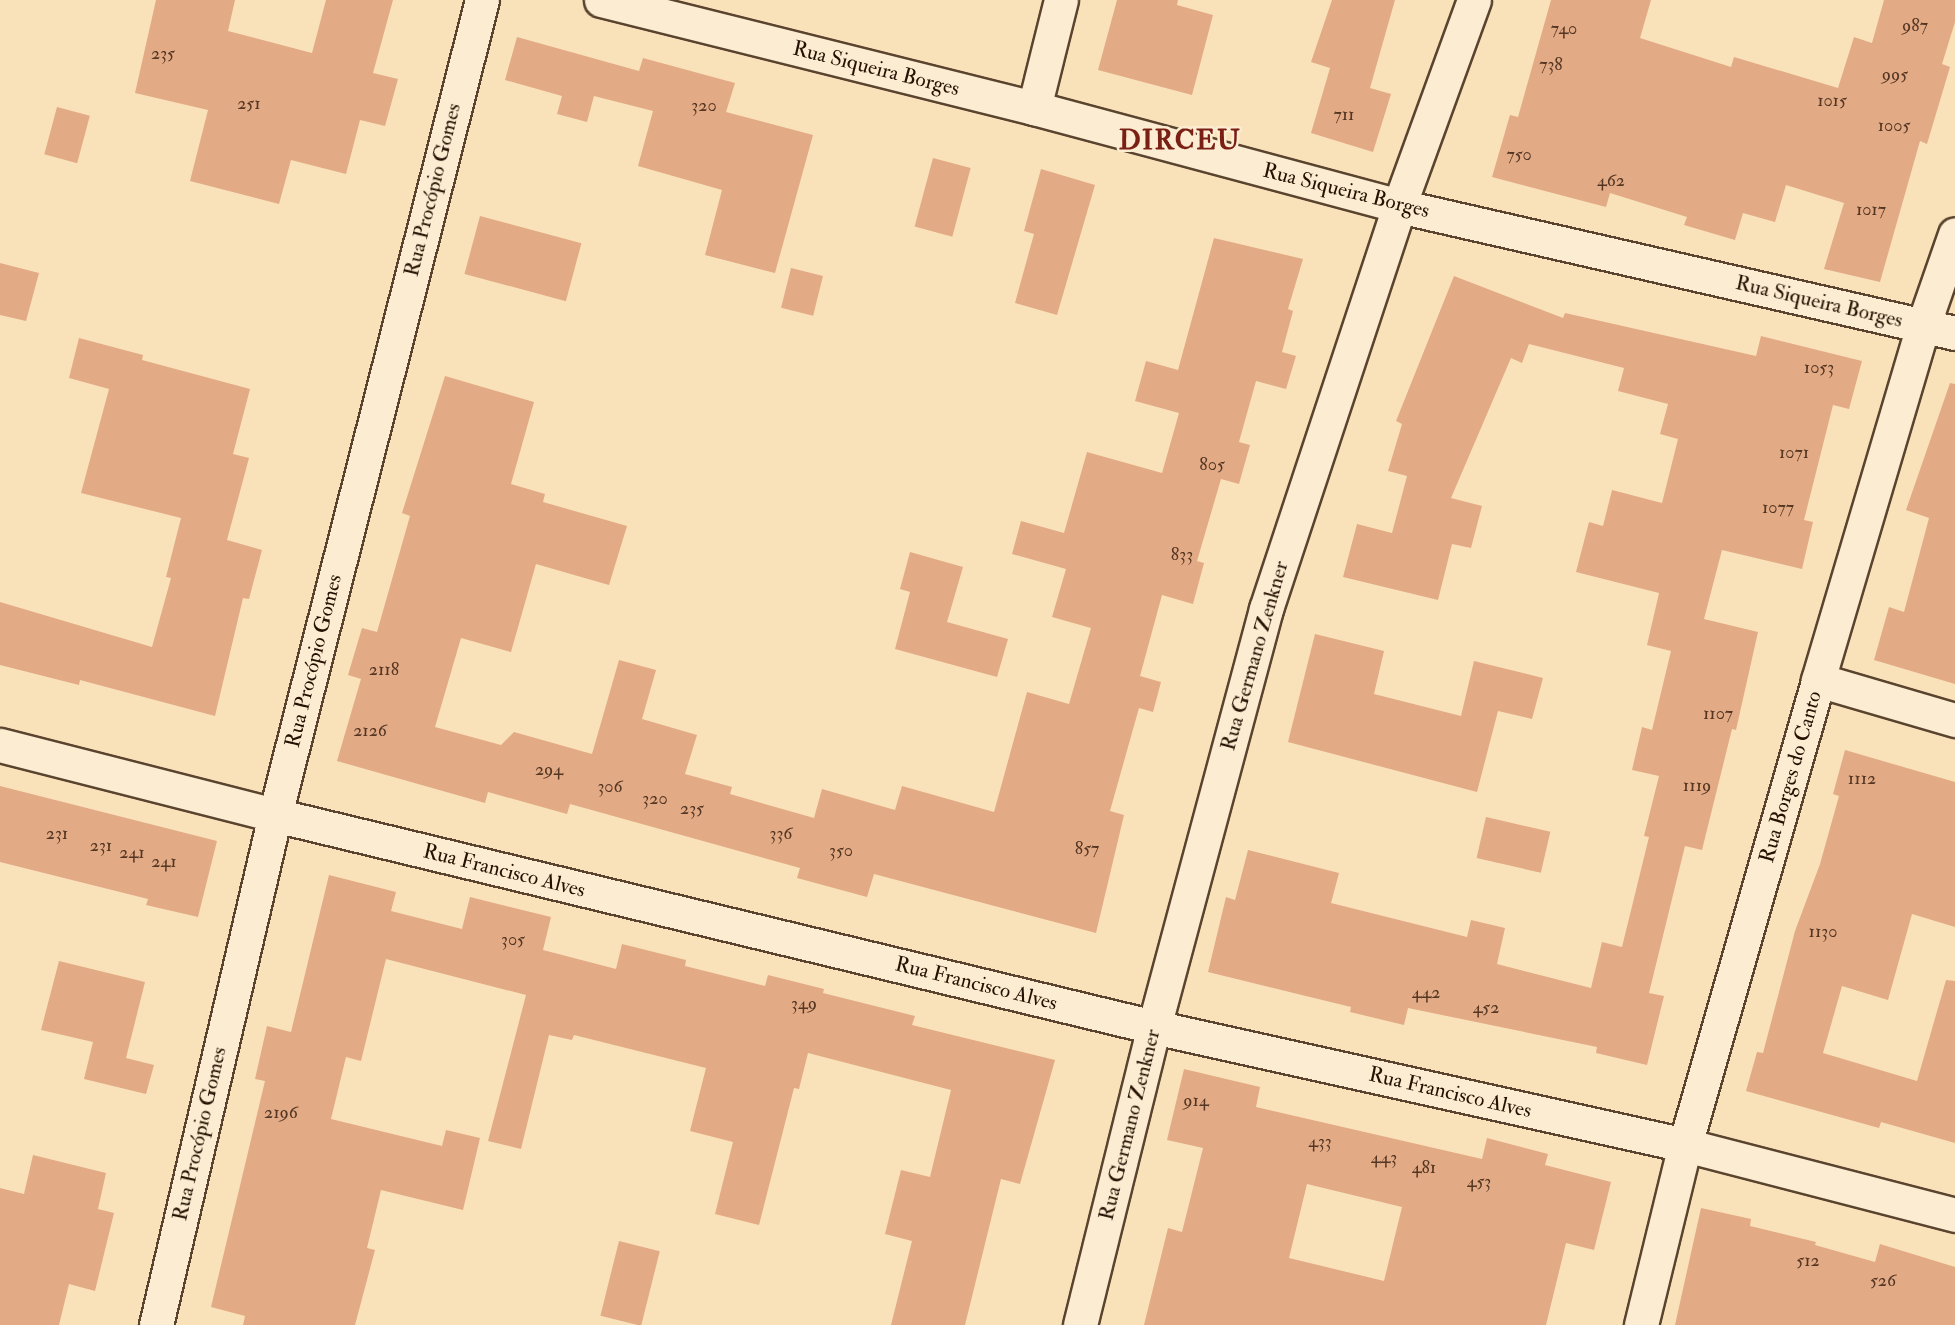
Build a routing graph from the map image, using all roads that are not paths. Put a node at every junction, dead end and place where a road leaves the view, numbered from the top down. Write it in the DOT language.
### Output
graph roads {
  1 [pos="482,0"];
  2 [pos="601,0"];
  3 [pos="1061,0"];
  4 [pos="1474,0"];
  5 [pos="1034,108"];
  6 [pos="1399,206"];
  7 [pos="1955,234"];
  8 [pos="1923,326"];
  9 [pos="1955,333"];
  10 [pos="1818,680"];
  11 [pos="1955,720"];
  12 [pos="0,745"];
  13 [pos="275,815"];
  14 [pos="1154,1027"];
  15 [pos="1685,1145"];
  16 [pos="1955,1215"];
  17 [pos="156,1325"];
  18 [pos="1080,1325"];
  19 [pos="1641,1325"];
  1 -- 13 [label="street, Rua Procópio Gomes"];
  2 -- 5 [label="street, Rua Siqueira Borges"];
  3 -- 5 [label="street"];
  4 -- 6 [label="street, Rua Germano Zenkner"];
  5 -- 6 [label="street, Rua Siqueira Borges"];
  6 -- 8 [label="street, Rua Siqueira Borges"];
  6 -- 14 [label="street, Rua Germano Zenkner"];
  7 -- 8 [label="street, Rua Borges do Canto"];
  8 -- 9 [label="street, Rua Siqueira Borges"];
  8 -- 10 [label="street, Rua Borges do Canto"];
  10 -- 11 [label="street"];
  10 -- 15 [label="street, Rua Borges do Canto"];
  12 -- 13 [label="street, Rua Francisco Alves"];
  13 -- 14 [label="street, Rua Francisco Alves"];
  13 -- 17 [label="street, Rua Procópio Gomes"];
  14 -- 15 [label="street, Rua Francisco Alves"];
  14 -- 18 [label="street, Rua Germano Zenkner"];
  15 -- 16 [label="street, Rua Francisco Alves"];
  15 -- 19 [label="street, Rua Borges do Canto"];
}
